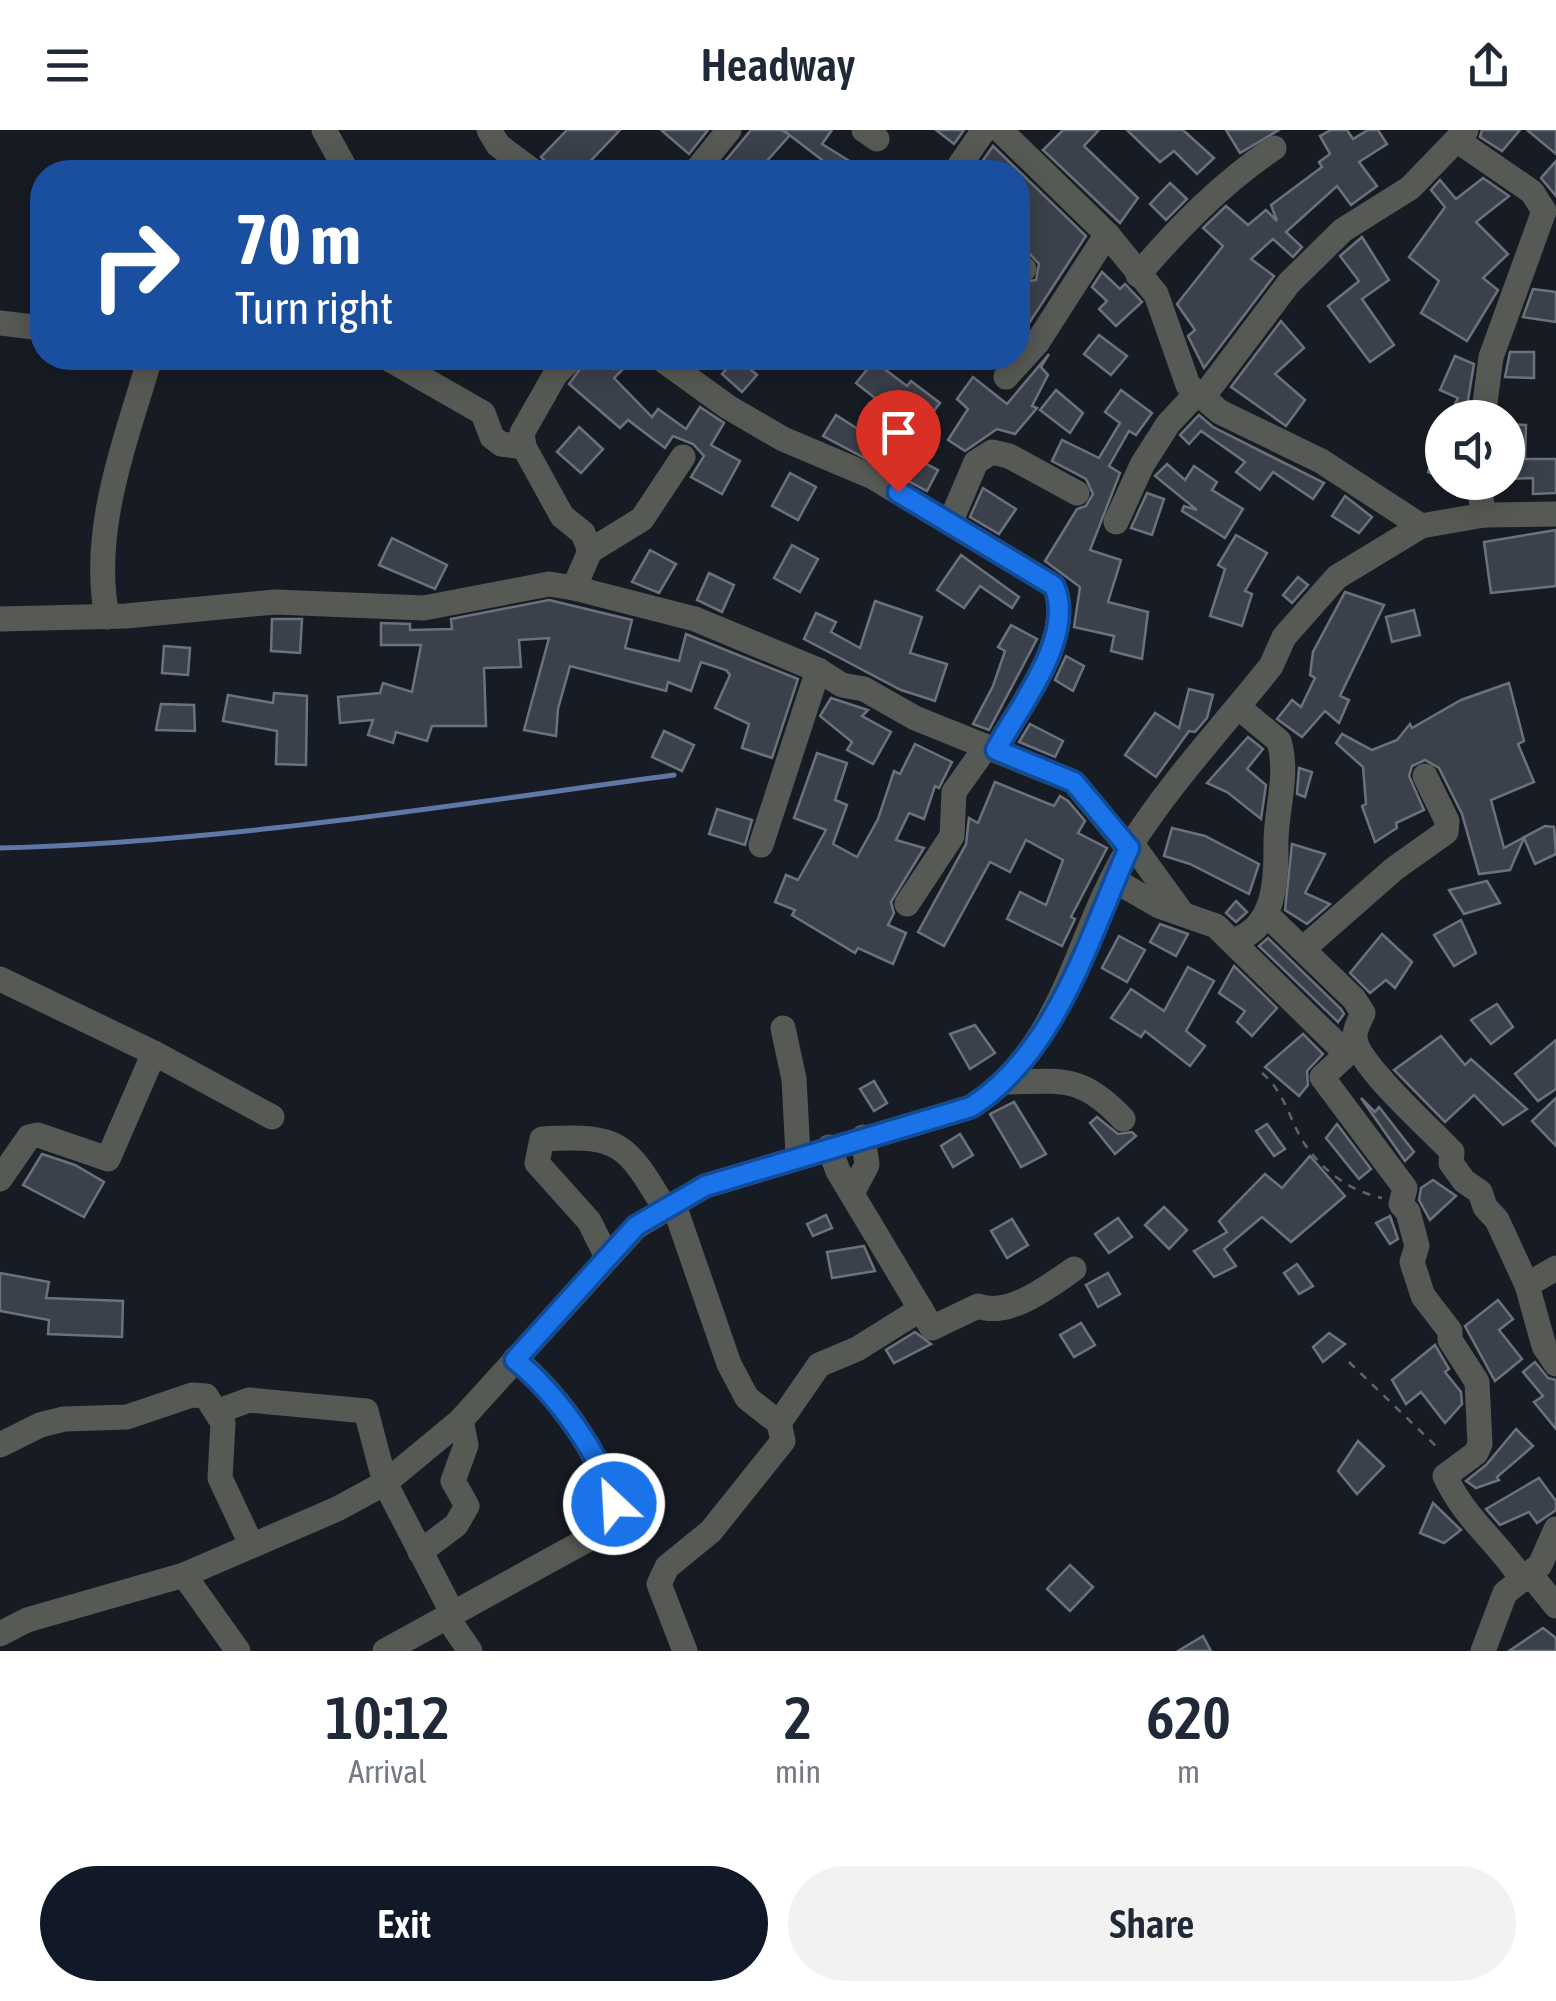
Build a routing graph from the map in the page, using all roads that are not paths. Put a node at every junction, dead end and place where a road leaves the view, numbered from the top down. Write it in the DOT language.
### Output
graph roads {
  1 [pos="324,130"];
  2 [pos="489,130"];
  3 [pos="730,130"];
  4 [pos="984,130"];
  5 [pos="1000,130"];
  6 [pos="1462,136"];
  7 [pos="1274,148"];
  8 [pos="341,160"];
  9 [pos="518,160"];
  10 [pos="704,160"];
  11 [pos="963,160"];
  12 [pos="1106,234"];
  13 [pos="1138,275"];
  14 [pos="0,323"];
  15 [pos="30,327"];
  16 [pos="1030,351"];
  17 [pos="147,370"];
  18 [pos="408,370"];
  19 [pos="563,370"];
  20 [pos="677,370"];
  21 [pos="1013,370"];
  22 [pos="1006,377"];
  23 [pos="1200,395"];
  24 [pos="1485,400"];
  25 [pos="524,447"];
  26 [pos="683,457"];
  27 [pos="1077,493"];
  28 [pos="1481,500"];
  29 [pos="1556,514"];
  30 [pos="1484,515"];
  31 [pos="950,522"];
  32 [pos="1116,522"];
  33 [pos="1421,526"];
  34 [pos="590,551"];
  35 [pos="574,588"];
  36 [pos="106,617"];
  37 [pos="0,619"];
  38 [pos="818,670"];
  39 [pos="1238,707"];
  40 [pos="991,749"];
  41 [pos="1424,776"];
  42 [pos="761,845"];
  43 [pos="1130,846"];
  44 [pos="1114,880"];
  45 [pos="908,904"];
  46 [pos="1267,915"];
  47 [pos="1186,917"];
  48 [pos="1233,940"];
  49 [pos="1303,949"];
  50 [pos="0,979"];
  51 [pos="782,1028"];
  52 [pos="154,1053"];
  53 [pos="1006,1082"];
  54 [pos="272,1117"];
  55 [pos="1123,1118"];
  56 [pos="863,1137"];
  57 [pos="829,1147"];
  58 [pos="798,1155"];
  59 [pos="0,1179"];
  60 [pos="852,1194"];
  61 [pos="670,1208"];
  62 [pos="606,1255"];
  63 [pos="1556,1268"];
  64 [pos="1074,1269"];
  65 [pos="1527,1285"];
  66 [pos="921,1309"];
  67 [pos="515,1360"];
  68 [pos="1556,1364"];
  69 [pos="218,1411"];
  70 [pos="461,1420"];
  71 [pos="779,1422"];
  72 [pos="0,1445"];
  73 [pos="385,1483"];
  74 [pos="644,1523"];
  75 [pos="614,1525"];
  76 [pos="1556,1529"];
  77 [pos="251,1544"];
  78 [pos="420,1552"];
  79 [pos="184,1575"];
  80 [pos="1527,1577"];
  81 [pos="1556,1606"];
  82 [pos="450,1616"];
  83 [pos="0,1634"];
  84 [pos="238,1651"];
  85 [pos="385,1651"];
  86 [pos="470,1651"];
  87 [pos="685,1651"];
  88 [pos="1483,1651"];
  1 -- 8 [label="street"];
  2 -- 9 [label="street"];
  3 -- 10 [label="street"];
  4 -- 11 [label="street"];
  5 -- 12 [label="street"];
  6 -- 23 [label="street"];
  6 -- 24 [label="street"];
  7 -- 13 [label="street"];
  12 -- 13 [label="street"];
  12 -- 16 [label="street"];
  13 -- 23 [label="street"];
  14 -- 15 [label="street"];
  17 -- 36 [label="street"];
  18 -- 25 [label="street"];
  19 -- 25 [label="street"];
  20 -- 31 [label="street"];
  21 -- 22 [label="street"];
  23 -- 32 [label="street"];
  23 -- 33 [label="street"];
  25 -- 34 [label="street"];
  26 -- 34 [label="street"];
  27 -- 31 [label="street"];
  28 -- 30 [label="street"];
  29 -- 30 [label="street"];
  30 -- 33 [label="street"];
  31 -- 40 [label="street"];
  33 -- 39 [label="street"];
  34 -- 35 [label="street"];
  35 -- 36 [label="street"];
  35 -- 38 [label="street"];
  36 -- 37 [label="street"];
  38 -- 40 [label="street"];
  38 -- 42 [label="street"];
  39 -- 43 [label="street"];
  39 -- 46 [label="street"];
  40 -- 43 [label="street"];
  40 -- 45 [label="street"];
  41 -- 49 [label="street"];
  43 -- 44 [label="street"];
  43 -- 47 [label="street"];
  44 -- 47 [label="street"];
  44 -- 53 [label="street"];
  46 -- 48 [label="street"];
  46 -- 49 [label="street"];
  47 -- 48 [label="street"];
  48 -- 80 [label="street"];
  49 -- 65 [label="street"];
  50 -- 52 [label="street"];
  51 -- 58 [label="street"];
  52 -- 54 [label="street"];
  52 -- 59 [label="street"];
  53 -- 55 [label="street"];
  53 -- 56 [label="street"];
  56 -- 57 [label="street"];
  56 -- 60 [label="street"];
  57 -- 58 [label="street"];
  57 -- 60 [label="street"];
  58 -- 61 [label="street"];
  60 -- 66 [label="street"];
  61 -- 62 [label="street"];
  61 -- 62 [label="street"];
  61 -- 71 [label="street"];
  62 -- 67 [label="street"];
  63 -- 65 [label="street"];
  64 -- 66 [label="street"];
  65 -- 68 [label="street"];
  66 -- 71 [label="street"];
  67 -- 70 [label="street"];
  67 -- 75 [label="street"];
  69 -- 72 [label="street"];
  69 -- 73 [label="street"];
  69 -- 77 [label="street"];
  70 -- 73 [label="street"];
  70 -- 78 [label="street"];
  71 -- 87 [label="street"];
  73 -- 77 [label="street"];
  73 -- 78 [label="street"];
  74 -- 75 [label="street"];
  75 -- 82 [label="street"];
  76 -- 80 [label="street"];
  77 -- 79 [label="street"];
  78 -- 82 [label="street"];
  79 -- 83 [label="street"];
  79 -- 84 [label="street"];
  80 -- 81 [label="street"];
  80 -- 88 [label="street"];
  82 -- 85 [label="street"];
  82 -- 86 [label="street"];
}
